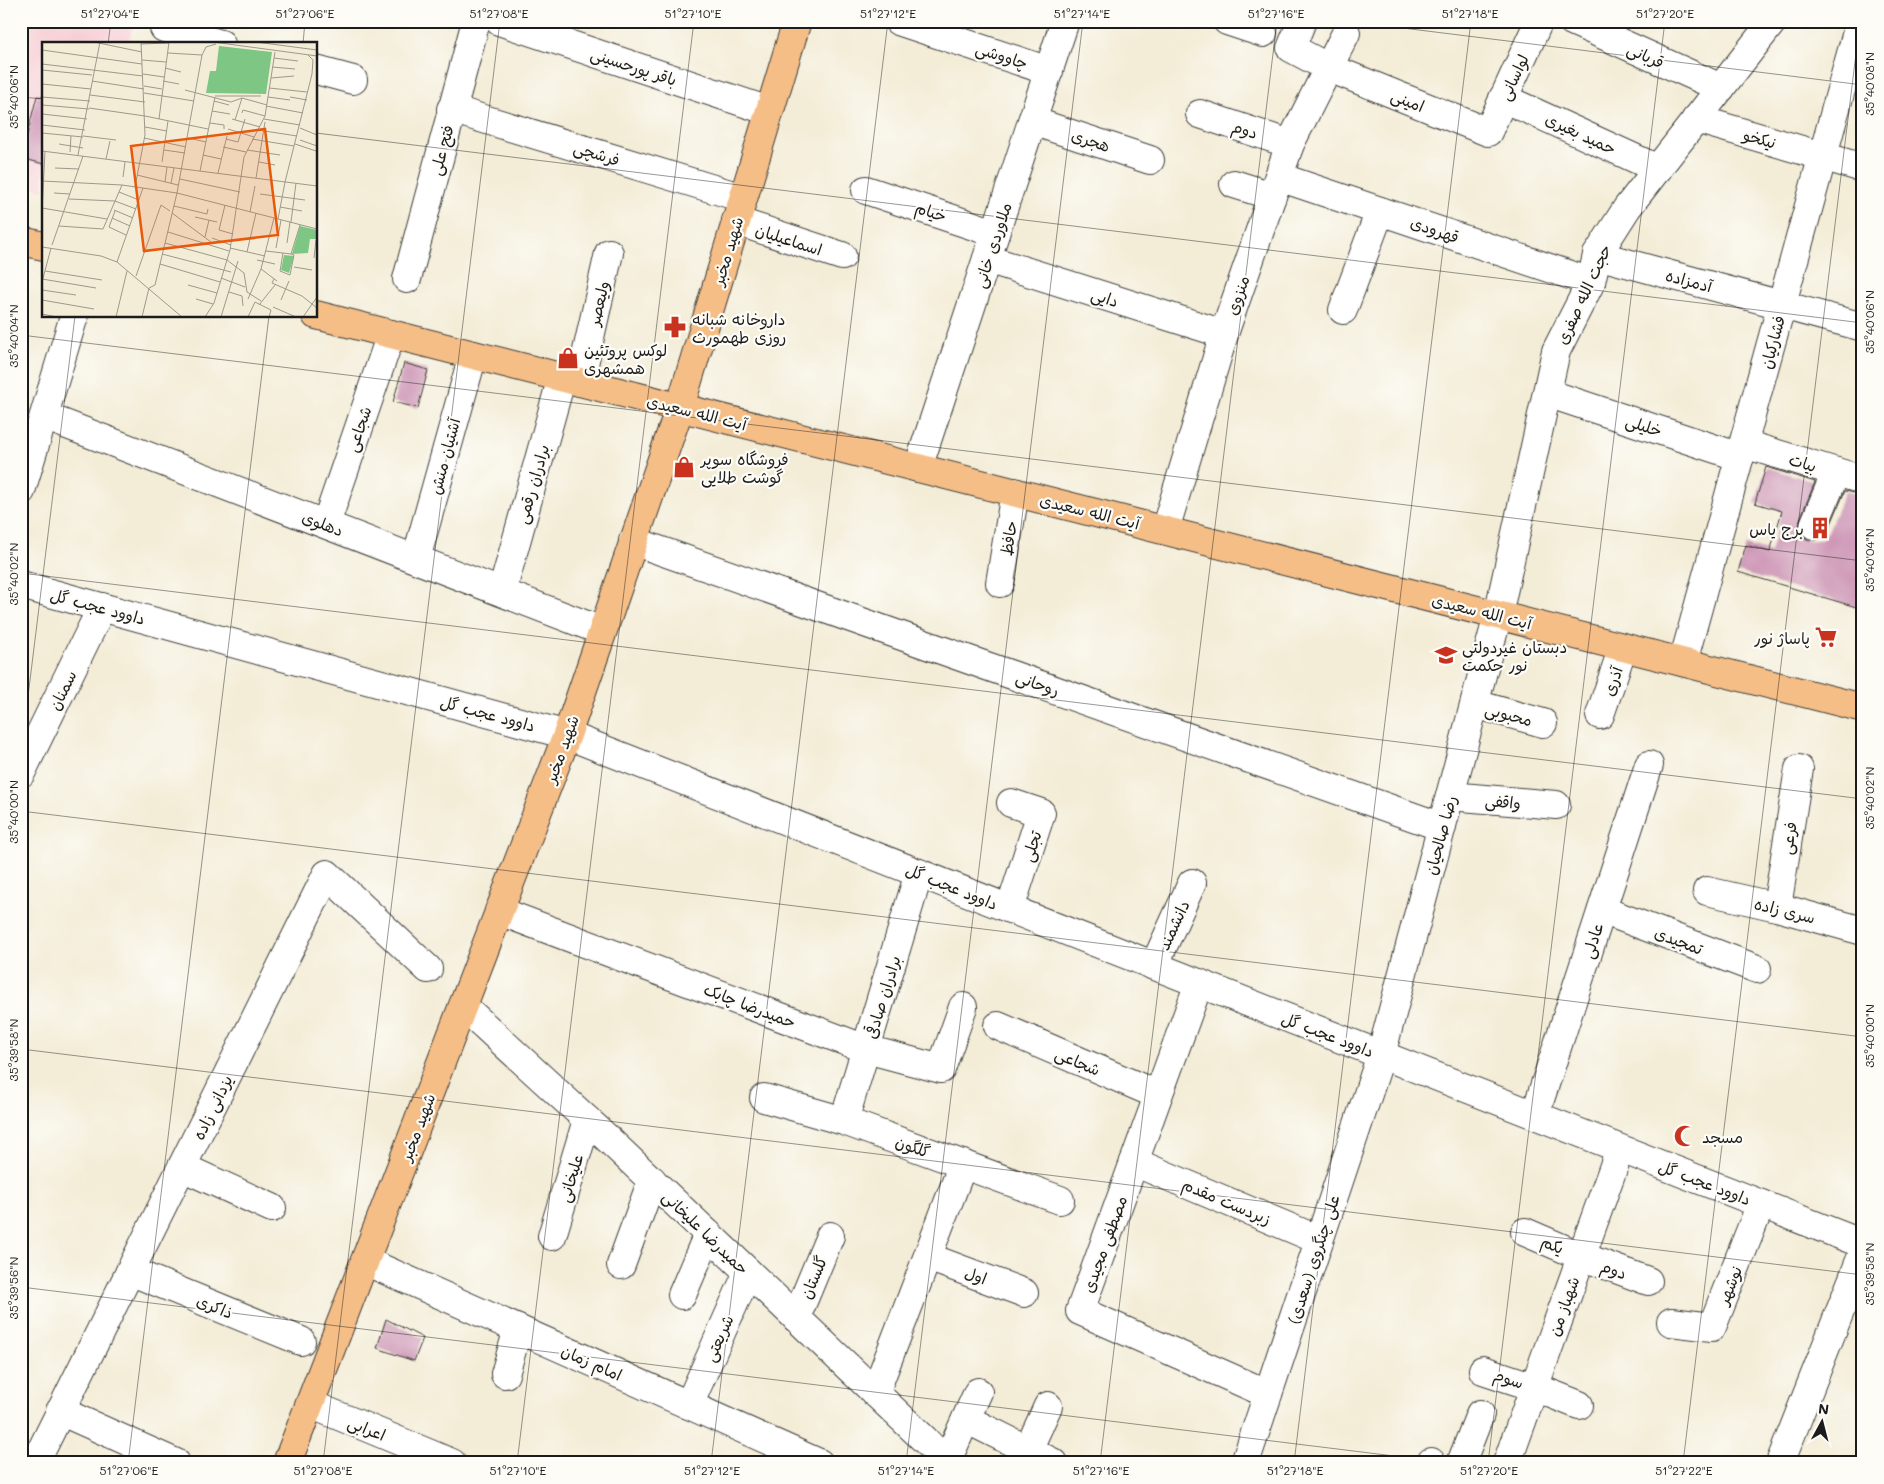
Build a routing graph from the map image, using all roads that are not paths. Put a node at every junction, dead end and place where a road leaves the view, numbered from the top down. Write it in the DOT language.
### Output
graph roads {
  1 [pos="476,21"];
  2 [pos="498,21"];
  3 [pos="797,21"];
  4 [pos="898,21"];
  5 [pos="1065,21"];
  6 [pos="1227,21"];
  7 [pos="1302,21"];
  8 [pos="1539,21"];
  9 [pos="1572,21"];
  10 [pos="1773,21"];
  11 [pos="1860,21"];
  12 [pos="163,31"];
  13 [pos="1263,33"];
  14 [pos="1346,33"];
  15 [pos="211,42"];
  16 [pos="1327,67"];
  17 [pos="318,71"];
  18 [pos="1048,71"];
  19 [pos="353,80"];
  20 [pos="1721,88"];
  21 [pos="1503,98"];
  22 [pos="451,109"];
  23 [pos="769,111"];
  24 [pos="1200,114"];
  25 [pos="1696,119"];
  26 [pos="1032,121"];
  27 [pos="1488,132"];
  28 [pos="1290,144"];
  29 [pos="1824,157"];
  30 [pos="1150,160"];
  31 [pos="1863,168"];
  32 [pos="1658,169"];
  33 [pos="1234,184"];
  34 [pos="1275,187"];
  35 [pos="866,190"];
  36 [pos="740,210"];
  37 [pos="1380,211"];
  38 [pos="996,233"];
  39 [pos="21,241"];
  40 [pos="42,246"];
  41 [pos="609,253"];
  42 [pos="1597,255"];
  43 [pos="842,256"];
  44 [pos="987,259"];
  45 [pos="407,279"];
  46 [pos="1591,282"];
  47 [pos="1782,305"];
  48 [pos="1343,310"];
  49 [pos="318,316"];
  50 [pos="73,318"];
  51 [pos="1863,327"];
  52 [pos="391,334"];
  53 [pos="1224,334"];
  54 [pos="473,354"];
  55 [pos="571,379"];
  56 [pos="1547,393"];
  57 [pos="680,407"];
  58 [pos="44,416"];
  59 [pos="1742,450"];
  60 [pos="918,468"];
  61 [pos="1836,472"];
  62 [pos="1863,480"];
  63 [pos="21,491"];
  64 [pos="1015,492"];
  65 [pos="326,524"];
  66 [pos="1814,525"];
  67 [pos="1165,530"];
  68 [pos="634,540"];
  69 [pos="416,559"];
  70 [pos="1000,584"];
  71 [pos="21,585"];
  72 [pos="502,592"];
  73 [pos="102,607"];
  74 [pos="1498,615"];
  75 [pos="602,631"];
  76 [pos="1623,647"];
  77 [pos="1684,662"];
  78 [pos="1475,704"];
  79 [pos="1863,708"];
  80 [pos="1600,715"];
  81 [pos="1543,723"];
  82 [pos="567,735"];
  83 [pos="1649,765"];
  84 [pos="1799,769"];
  85 [pos="22,771"];
  86 [pos="1450,796"];
  87 [pos="1011,803"];
  88 [pos="1556,805"];
  89 [pos="1442,827"];
  90 [pos="919,873"];
  91 [pos="1192,884"];
  92 [pos="1707,891"];
  93 [pos="1776,907"];
  94 [pos="1010,909"];
  95 [pos="1602,910"];
  96 [pos="499,911"];
  97 [pos="1863,931"];
  98 [pos="1154,966"];
  99 [pos="428,969"];
  100 [pos="1757,969"];
  101 [pos="1199,983"];
  102 [pos="463,1006"];
  103 [pos="963,1007"];
  104 [pos="998,1026"];
  105 [pos="866,1049"];
  106 [pos="1381,1055"];
  107 [pos="1158,1095"];
  108 [pos="764,1098"];
  109 [pos="1535,1115"];
  110 [pos="588,1120"];
  111 [pos="844,1121"];
  112 [pos="1620,1149"];
  113 [pos="1134,1162"];
  114 [pos="963,1164"];
  115 [pos="182,1167"];
  116 [pos="652,1180"];
  117 [pos="1060,1200"];
  118 [pos="1761,1204"];
  119 [pos="272,1208"];
  120 [pos="1525,1232"];
  121 [pos="708,1234"];
  122 [pos="552,1236"];
  123 [pos="830,1236"];
  124 [pos="1320,1240"];
  125 [pos="1863,1244"];
  126 [pos="1863,1253"];
  127 [pos="1581,1256"];
  128 [pos="928,1257"];
  129 [pos="365,1261"];
  130 [pos="621,1266"];
  131 [pos="130,1271"];
  132 [pos="748,1272"];
  133 [pos="1648,1281"];
  134 [pos="1024,1293"];
  135 [pos="682,1295"];
  136 [pos="796,1318"];
  137 [pos="1671,1322"];
  138 [pos="518,1329"];
  139 [pos="300,1340"];
  140 [pos="1483,1370"];
  141 [pos="505,1374"];
  142 [pos="1534,1387"];
  143 [pos="978,1392"];
  144 [pos="875,1393"];
  145 [pos="1268,1394"];
  146 [pos="310,1404"];
  147 [pos="689,1405"];
  148 [pos="1579,1405"];
  149 [pos="1048,1406"];
  150 [pos="60,1411"];
  151 [pos="1480,1414"];
  152 [pos="966,1419"];
  153 [pos="1028,1450"];
  154 [pos="946,1462"];
  155 [pos="35,1463"];
  156 [pos="176,1463"];
  157 [pos="287,1463"];
  158 [pos="452,1463"];
  159 [pos="820,1463"];
  160 [pos="1054,1463"];
  161 [pos="1245,1463"];
  162 [pos="1461,1463"];
  163 [pos="1507,1463"];
  164 [pos="1780,1463"];
  1 -- 22 [label="street, فتح علی"];
  2 -- 23 [label="street, باقر پورحسینی"];
  3 -- 23 [label="main road, شهید مخبر"];
  4 -- 18 [label="street, چاووشی"];
  5 -- 18 [label="street, ملاوردی خانی"];
  6 -- 13 [label="street"];
  7 -- 16 [label="street, امینی"];
  8 -- 21 [label="street, لواسانی"];
  9 -- 20 [label="street, قربانی"];
  10 -- 20 [label="street, حجت الله صفری"];
  11 -- 29 [label="street, فشارکیان"];
  12 -- 15 [label="street"];
  14 -- 16 [label="street, منزوی"];
  16 -- 27 [label="street, امینی"];
  16 -- 28 [label="street, منزوی"];
  17 -- 19 [label="street"];
  18 -- 26 [label="street, ملاوردی خانی"];
  20 -- 25 [label="street, حجت الله صفری"];
  21 -- 27 [label="street, لواسانی"];
  21 -- 32 [label="street, حمید بغیری"];
  22 -- 36 [label="street, فرشچی"];
  22 -- 45 [label="street, فتح علی"];
  23 -- 36 [label="main road, شهید مخبر"];
  24 -- 28 [label="street, دوم"];
  25 -- 29 [label="street, نیکخو"];
  25 -- 32 [label="street, حجت الله صفری"];
  26 -- 30 [label="street, هجری"];
  26 -- 38 [label="street, ملاوردی خانی"];
  28 -- 34 [label="street, منزوی"];
  29 -- 31 [label="street, نیکخو"];
  29 -- 47 [label="street, فشارکیان"];
  32 -- 42 [label="street, حجت الله صفری"];
  33 -- 34 [label="street, قهرودی"];
  34 -- 37 [label="street, قهرودی"];
  34 -- 53 [label="street, منزوی"];
  35 -- 38 [label="street, خیام"];
  36 -- 43 [label="street, اسماعیلیان"];
  36 -- 57 [label="main road, شهید مخبر"];
  37 -- 46 [label="street, قهرودی"];
  37 -- 48 [label="street"];
  38 -- 44 [label="street, ملاوردی خانی"];
  39 -- 40 [label="main road"];
  41 -- 55 [label="street, ولیعصر"];
  42 -- 46 [label="street, حجت الله صفری"];
  42 -- 47 [label="street, آدمزاده"];
  44 -- 53 [label="street, دایی"];
  44 -- 60 [label="street, ملاوردی خانی"];
  46 -- 56 [label="street, حجت الله صفری"];
  47 -- 51 [label="street, آدمزاده"];
  47 -- 59 [label="street, فشارکیان"];
  49 -- 52 [label="main road, آیت الله سعیدی"];
  50 -- 58 [label="street"];
  52 -- 54 [label="main road, آیت الله سعیدی"];
  52 -- 65 [label="street, شجاعی"];
  53 -- 67 [label="street, منزوی"];
  54 -- 55 [label="main road, آیت الله سعیدی"];
  54 -- 69 [label="street, آشتیان منش"];
  55 -- 57 [label="main road, آیت الله سعیدی"];
  55 -- 72 [label="street, برادران رقمی"];
  56 -- 59 [label="street, خلیلی"];
  56 -- 74 [label="street, حجت الله صفری"];
  57 -- 60 [label="main road, آیت الله سعیدی"];
  57 -- 68 [label="main road, شهید مخبر"];
  58 -- 63 [label="street"];
  58 -- 65 [label="street, دهلوی"];
  59 -- 61 [label="street, بیات"];
  59 -- 77 [label="street, فشارکیان"];
  60 -- 64 [label="main road, آیت الله سعیدی"];
  61 -- 62 [label="street, بیات"];
  61 -- 66 [label="street"];
  64 -- 67 [label="main road, آیت الله سعیدی"];
  64 -- 70 [label="street, حافظ"];
  65 -- 69 [label="street, دهلوی"];
  67 -- 74 [label="main road, آیت الله سعیدی"];
  68 -- 75 [label="main road, شهید مخبر"];
  68 -- 89 [label="street, روحانی"];
  69 -- 72 [label="street, دهلوی"];
  71 -- 73 [label="street, داوود عجب گل"];
  72 -- 75 [label="street, دهلوی"];
  73 -- 82 [label="street, داوود عجب گل"];
  73 -- 85 [label="street, سمنان"];
  74 -- 76 [label="main road, آیت الله سعیدی"];
  74 -- 78 [label="street, رضا صالحیان"];
  75 -- 82 [label="main road, شهید مخبر"];
  76 -- 77 [label="main road, آیت الله سعیدی"];
  76 -- 80 [label="street, آذری"];
  77 -- 79 [label="main road, آیت الله سعیدی"];
  78 -- 81 [label="street, محبوبی"];
  78 -- 86 [label="street, رضا صالحیان"];
  82 -- 90 [label="street, داوود عجب گل"];
  82 -- 96 [label="main road, شهید مخبر"];
  83 -- 95 [label="street, عادلی"];
  84 -- 93 [label="street, فرعی"];
  86 -- 88 [label="street, واقفی"];
  86 -- 89 [label="street, رضا صالحیان"];
  87 -- 94 [label="street, تجلی"];
  89 -- 106 [label="street, رضا صالحیان"];
  90 -- 94 [label="street, داوود عجب گل"];
  90 -- 105 [label="street, برادران صادقی"];
  91 -- 98 [label="street, دانشمند"];
  92 -- 93 [label="street, سری زاده"];
  93 -- 97 [label="street, سری زاده"];
  94 -- 98 [label="street, داوود عجب گل"];
  95 -- 100 [label="street, تمجیدی"];
  95 -- 109 [label="street, عادلی"];
  96 -- 102 [label="main road, شهید مخبر"];
  96 -- 105 [label="street, حمیدرضا چابک"];
  98 -- 101 [label="street, داوود عجب گل"];
  99 -- 115 [label="street, یزدانی زاده"];
  101 -- 106 [label="street, داوود عجب گل"];
  101 -- 107 [label="street, مصطفی مجیدی"];
  102 -- 110 [label="street, حمیدرضا علیخانی"];
  102 -- 129 [label="main road, شهید مخبر"];
  103 -- 105 [label="street, حمیدرضا چابک"];
  104 -- 107 [label="street, شجاعی"];
  105 -- 111 [label="street, برادران صادقی"];
  106 -- 109 [label="street, داوود عجب گل"];
  106 -- 124 [label="street, علی چنگروی (سعدی)"];
  107 -- 113 [label="street, مصطفی مجیدی"];
  108 -- 111 [label="street, گلگون"];
  109 -- 112 [label="street, داوود عجب گل"];
  110 -- 116 [label="street, حمیدرضا علیخانی"];
  110 -- 122 [label="street, علیخانی"];
  111 -- 114 [label="street, گلگون"];
  112 -- 118 [label="street, داوود عجب گل"];
  112 -- 127 [label="street, شهباز من"];
  113 -- 124 [label="street, زبردست مقدم"];
  113 -- 145 [label="street, مصطفی مجیدی"];
  114 -- 117 [label="street, گلگون"];
  114 -- 128 [label="street"];
  115 -- 119 [label="street"];
  115 -- 131 [label="street, یزدانی زاده"];
  116 -- 121 [label="street, حمیدرضا علیخانی"];
  116 -- 130 [label="street"];
  118 -- 125 [label="street, داوود عجب گل"];
  118 -- 137 [label="street, نوشهر"];
  120 -- 127 [label="street, یکم"];
  121 -- 132 [label="street, حمیدرضا علیخانی"];
  121 -- 135 [label="street"];
  123 -- 136 [label="street, گلستان"];
  124 -- 145 [label="street, علی چنگروی (سعدی)"];
  126 -- 164 [label="street"];
  127 -- 133 [label="street, دوم"];
  127 -- 142 [label="street, شهباز من"];
  128 -- 134 [label="street, اول"];
  128 -- 144 [label="street"];
  129 -- 138 [label="street, امام زمان"];
  129 -- 146 [label="main road, شهید مخبر"];
  131 -- 139 [label="street, ذاکری"];
  131 -- 150 [label="street, یزدانی زاده"];
  132 -- 136 [label="street, حمیدرضا علیخانی"];
  132 -- 147 [label="street, شریعتی"];
  136 -- 144 [label="street, حمیدرضا علیخانی"];
  138 -- 141 [label="street"];
  138 -- 147 [label="street, امام زمان"];
  140 -- 142 [label="street, سوم"];
  142 -- 148 [label="street, سوم"];
  142 -- 163 [label="street, شهباز من"];
  143 -- 152 [label="street"];
  144 -- 154 [label="street, حمیدرضا علیخانی"];
  145 -- 161 [label="street, علی چنگروی (سعدی)"];
  146 -- 157 [label="main road, شهید مخبر"];
  146 -- 158 [label="street, اعرابی"];
  147 -- 159 [label="street, امام زمان"];
  149 -- 153 [label="street"];
  150 -- 155 [label="street, یزدانی زاده"];
  150 -- 156 [label="street"];
  151 -- 162 [label="street"];
  152 -- 153 [label="street"];
  152 -- 154 [label="street"];
  153 -- 160 [label="street"];
}
